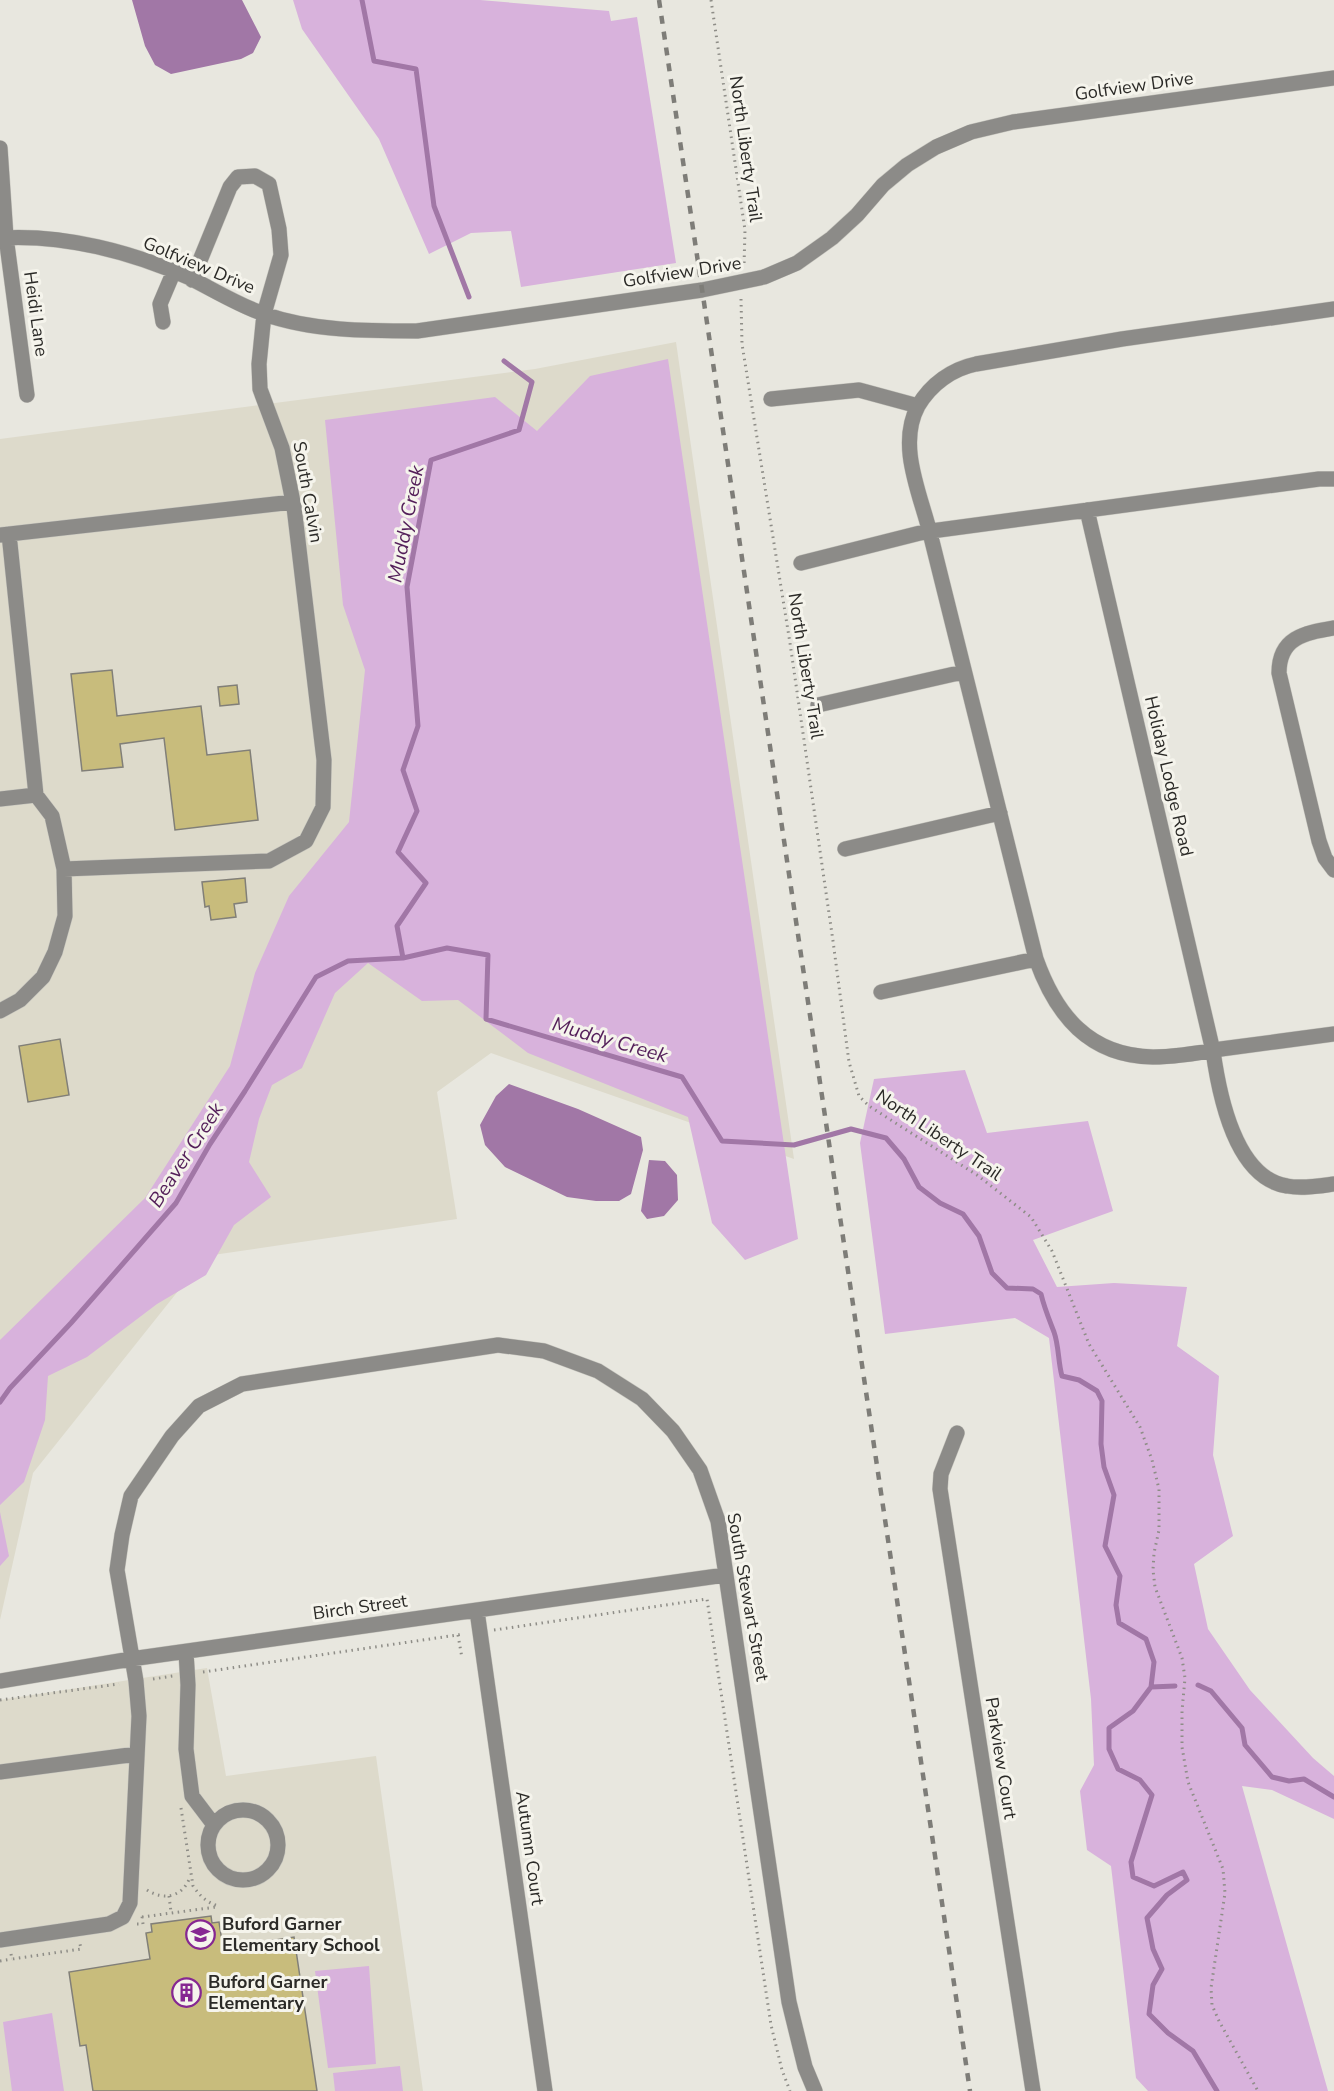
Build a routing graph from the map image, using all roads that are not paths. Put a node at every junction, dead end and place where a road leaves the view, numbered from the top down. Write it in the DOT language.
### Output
graph roads {
  1 [pos="1334,78"];
  2 [pos="0,148"];
  3 [pos="3,238"];
  4 [pos="174,271"];
  5 [pos="192,280"];
  6 [pos="1334,309"];
  7 [pos="264,314"];
  8 [pos="163,322"];
  9 [pos="27,395"];
  10 [pos="771,399"];
  11 [pos="918,406"];
  12 [pos="1334,479"];
  13 [pos="293,502"];
  14 [pos="1087,510"];
  15 [pos="930,533"];
  16 [pos="5,534"];
  17 [pos="801,563"];
  18 [pos="1334,628"];
  19 [pos="963,672"];
  20 [pos="818,705"];
  21 [pos="36,795"];
  22 [pos="0,799"];
  23 [pos="1000,813"];
  24 [pos="844,849"];
  25 [pos="64,870"];
  26 [pos="1334,870"];
  27 [pos="1036,959"];
  28 [pos="881,992"];
  29 [pos="0,1011"];
  30 [pos="1334,1034"];
  31 [pos="1213,1050"];
  32 [pos="1334,1184"];
  33 [pos="957,1433"];
  34 [pos="725,1575"];
  35 [pos="477,1611"];
  36 [pos="186,1652"];
  37 [pos="131,1659"];
  38 [pos="0,1680"];
  39 [pos="137,1754"];
  40 [pos="0,1772"];
  41 [pos="214,1825"];
  42 [pos="0,1940"];
  43 [pos="545,2091"];
  44 [pos="815,2091"];
  45 [pos="1033,2091"];
  1 -- 7 [label="street, Golfview Drive"];
  2 -- 3 [label="street, Heidi Lane"];
  3 -- 4 [label="street, Golfview Drive"];
  3 -- 9 [label="street, Heidi Lane"];
  4 -- 5 [label="street, Golfview Drive"];
  4 -- 8 [label="street"];
  5 -- 7 [label="street, Golfview Drive"];
  5 -- 7 [label="street, South Calvin"];
  6 -- 11 [label="street"];
  7 -- 13 [label="street, South Calvin"];
  10 -- 11 [label="street"];
  11 -- 15 [label="street"];
  12 -- 14 [label="street"];
  13 -- 16 [label="street"];
  13 -- 25 [label="street, South Calvin"];
  14 -- 15 [label="street"];
  14 -- 31 [label="street, Holiday Lodge Road"];
  15 -- 17 [label="street"];
  15 -- 19 [label="street"];
  16 -- 21 [label="street"];
  18 -- 26 [label="street"];
  19 -- 20 [label="street"];
  19 -- 23 [label="street"];
  21 -- 22 [label="street"];
  21 -- 25 [label="street"];
  23 -- 24 [label="street"];
  23 -- 27 [label="street"];
  25 -- 29 [label="street"];
  27 -- 28 [label="street"];
  27 -- 31 [label="street"];
  30 -- 31 [label="street"];
  31 -- 32 [label="street, Holiday Lodge Road"];
  33 -- 45 [label="street, Parkview Court"];
  34 -- 35 [label="street, Birch Street"];
  34 -- 37 [label="street, South Stewart Street"];
  34 -- 44 [label="street, South Stewart Street"];
  35 -- 36 [label="street, Birch Street"];
  35 -- 43 [label="street, Autumn Court"];
  36 -- 37 [label="street, Birch Street"];
  36 -- 41 [label="street"];
  37 -- 38 [label="street, Birch Street"];
  37 -- 39 [label="street, South Stewart Street"];
  39 -- 40 [label="street"];
  39 -- 42 [label="street, South Stewart Street"];
  41 -- 41 [label="street"];
}
